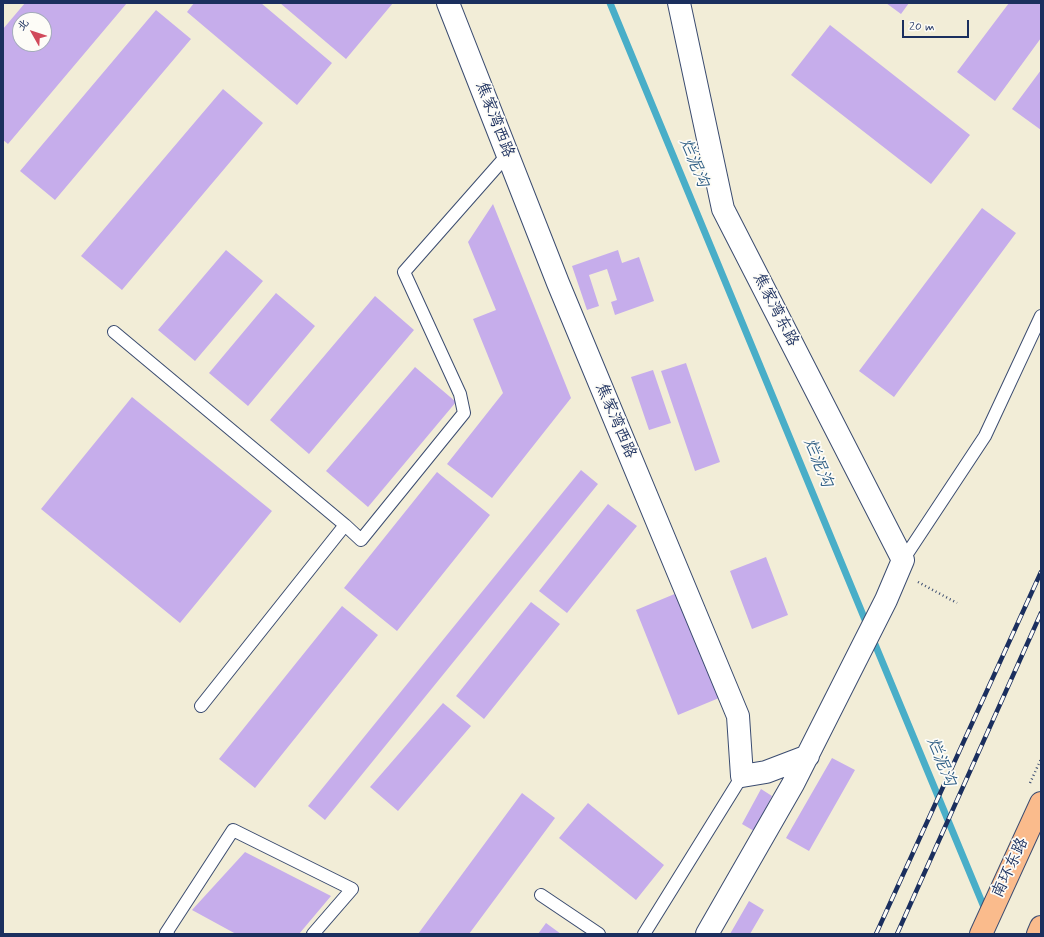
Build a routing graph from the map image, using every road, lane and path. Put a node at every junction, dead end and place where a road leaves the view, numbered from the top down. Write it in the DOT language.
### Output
graph roads {
  1 [pos="448,3"];
  2 [pos="680,3"];
  3 [pos="508,154"];
  4 [pos="1041,316"];
  5 [pos="114,332"];
  6 [pos="345,525"];
  7 [pos="900,566"];
  8 [pos="957,603"];
  9 [pos="201,706"];
  10 [pos="808,756"];
  11 [pos="742,776"];
  12 [pos="1041,803"];
  13 [pos="541,895"];
  14 [pos="1041,927"];
  15 [pos="168,934"];
  16 [pos="313,934"];
  17 [pos="599,934"];
  18 [pos="644,934"];
  19 [pos="707,934"];
  20 [pos="981,934"];
  21 [pos="1038,934"];
  1 -- 3 [label="street, 焦家湾西路"];
  2 -- 7 [label="street, 焦家湾东路"];
  3 -- 6 [label="lane"];
  3 -- 11 [label="street, 焦家湾西路"];
  4 -- 7 [label="lane"];
  5 -- 6 [label="lane"];
  6 -- 9 [label="lane"];
  7 -- 8 [label="path"];
  7 -- 10 [label="street"];
  10 -- 11 [label="street"];
  10 -- 19 [label="street"];
  11 -- 18 [label="lane"];
  12 -- 20 [label="highway, 南环东路"];
  13 -- 17 [label="lane"];
  14 -- 21 [label="highway"];
  15 -- 16 [label="lane"];
}
